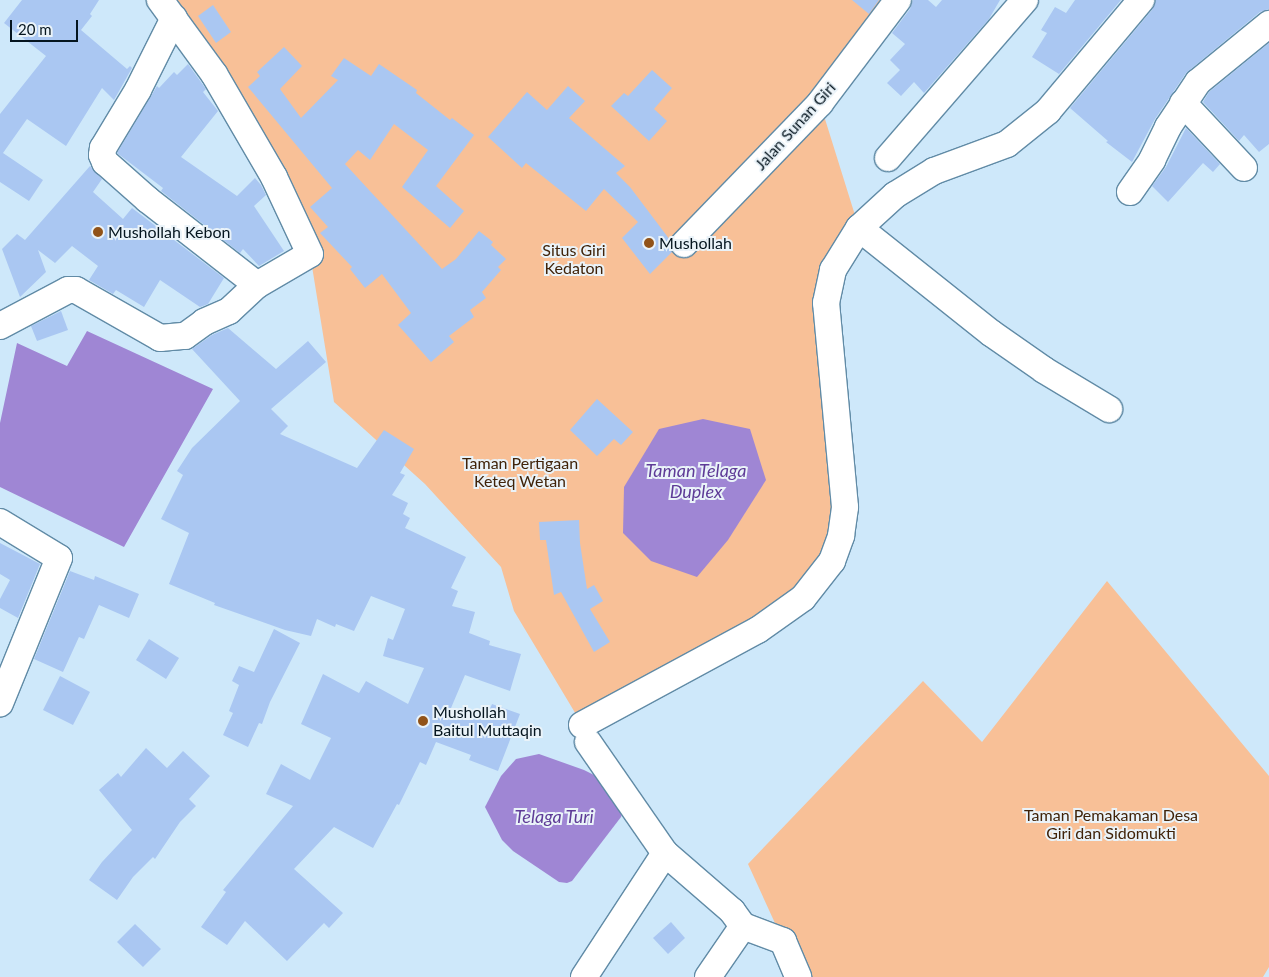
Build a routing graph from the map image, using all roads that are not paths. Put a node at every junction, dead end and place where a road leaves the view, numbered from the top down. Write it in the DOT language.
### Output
graph roads {
  1 [pos="898,0"];
  2 [pos="1025,0"];
  3 [pos="1141,0"];
  4 [pos="167,9"];
  5 [pos="1269,24"];
  6 [pos="1183,103"];
  7 [pos="888,158"];
  8 [pos="1244,168"];
  9 [pos="1130,192"];
  10 [pos="859,228"];
  11 [pos="684,244"];
  12 [pos="257,285"];
  13 [pos="0,326"];
  14 [pos="1109,409"];
  15 [pos="0,522"];
  16 [pos="0,703"];
  17 [pos="665,853"];
  18 [pos="743,926"];
  19 [pos="584,977"];
  20 [pos="708,977"];
  21 [pos="798,977"];
  1 -- 11 [label="street, Jalan Sunan Giri"];
  2 -- 7 [label="street"];
  3 -- 10 [label="street"];
  4 -- 12 [label="street"];
  4 -- 12 [label="street"];
  5 -- 6 [label="street"];
  6 -- 8 [label="street"];
  6 -- 9 [label="street"];
  10 -- 14 [label="street"];
  10 -- 17 [label="street"];
  12 -- 13 [label="street"];
  15 -- 16 [label="street"];
  17 -- 18 [label="street"];
  17 -- 19 [label="street"];
  18 -- 20 [label="street"];
  18 -- 21 [label="street"];
}
